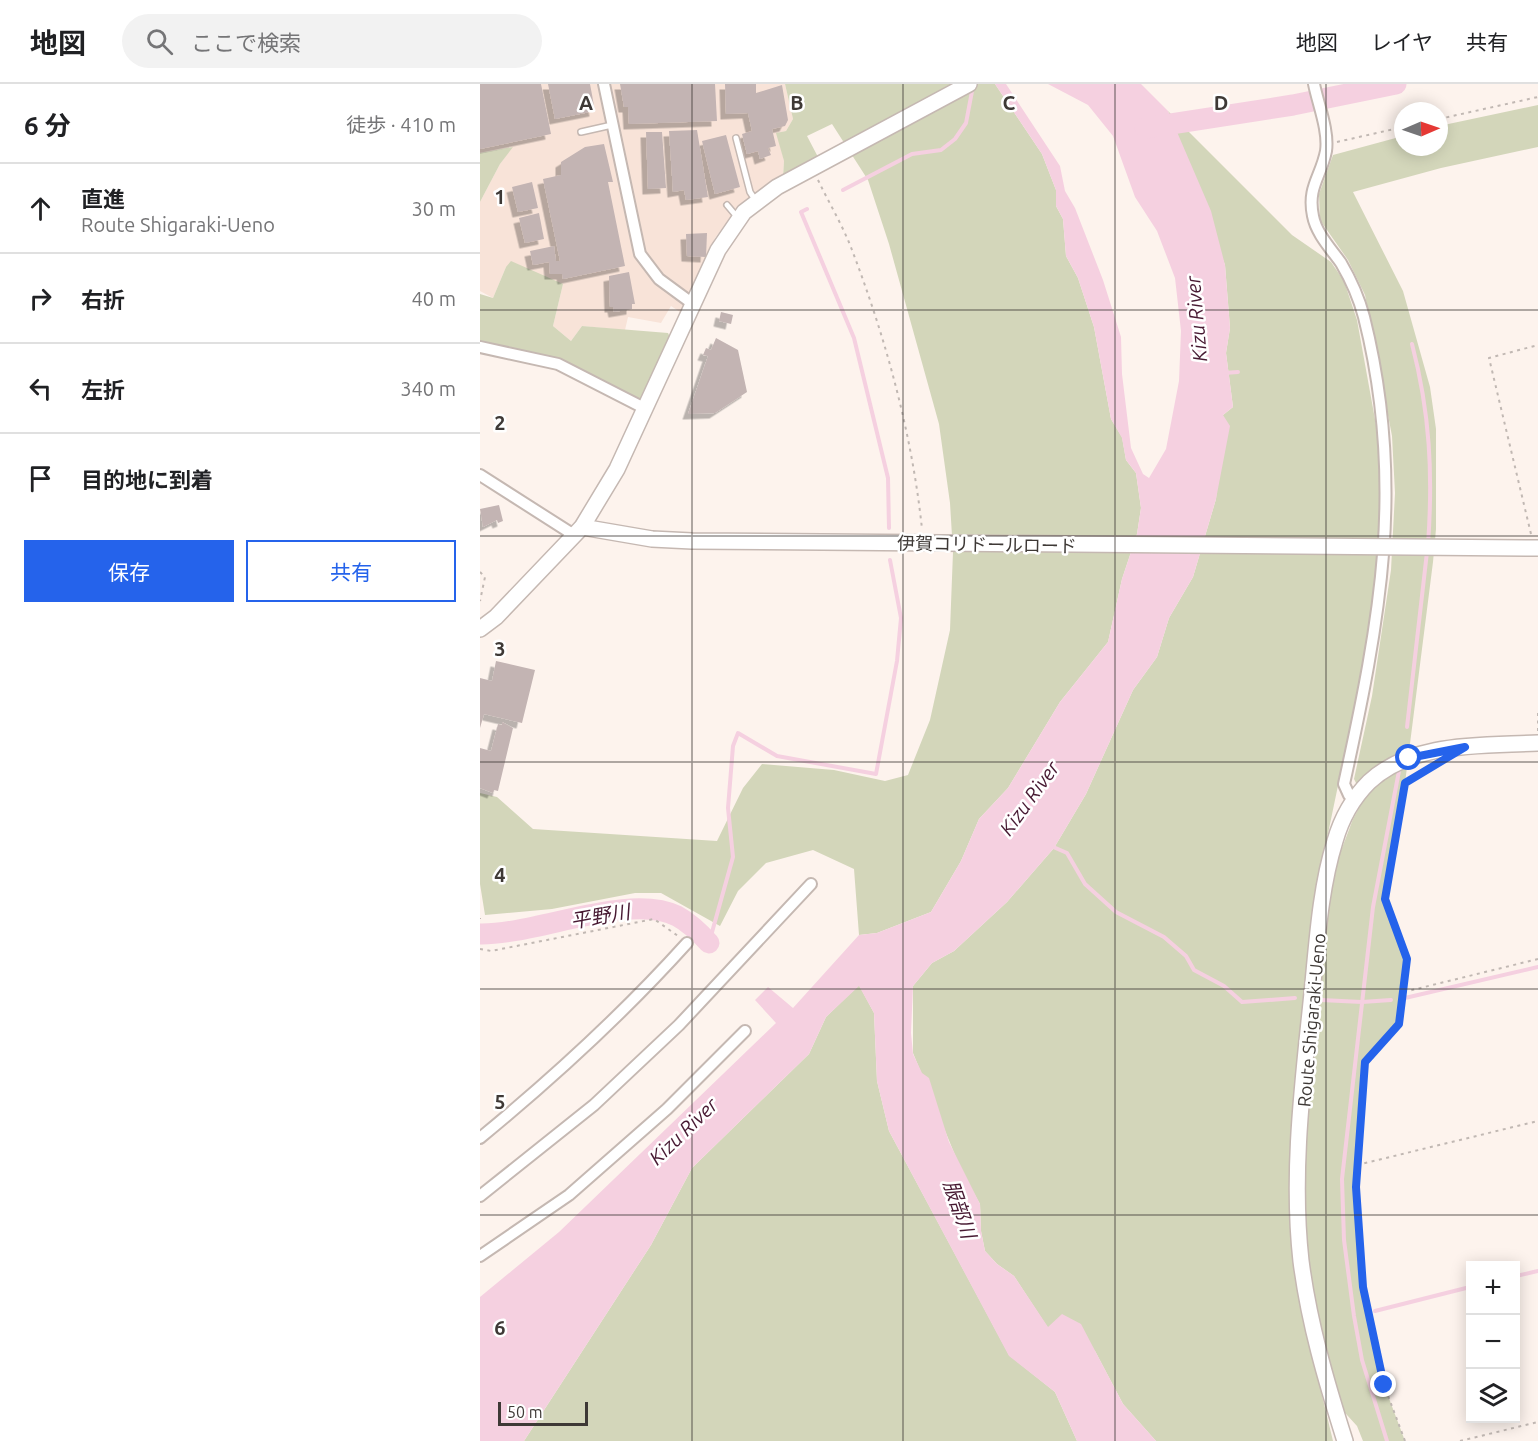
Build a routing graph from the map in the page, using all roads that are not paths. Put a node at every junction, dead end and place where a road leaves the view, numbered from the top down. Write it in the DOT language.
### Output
graph roads {
  1 [pos="604,84"];
  2 [pos="969,84"];
  3 [pos="1314,84"];
  4 [pos="612,126"];
  5 [pos="581,132"];
  6 [pos="736,138"];
  7 [pos="757,201"];
  8 [pos="727,205"];
  9 [pos="739,219"];
  10 [pos="693,304"];
  11 [pos="480,347"];
  12 [pos="646,409"];
  13 [pos="480,475"];
  14 [pos="578,531"];
  15 [pos="1535,543"];
  16 [pos="480,629"];
  17 [pos="1538,743"];
  18 [pos="1355,800"];
  19 [pos="811,884"];
  20 [pos="687,943"];
  21 [pos="746,1031"];
  22 [pos="480,1138"];
  23 [pos="480,1196"];
  24 [pos="480,1257"];
  25 [pos="1345,1441"];
  1 -- 4 [label="street"];
  2 -- 7 [label="street"];
  3 -- 18 [label="street"];
  4 -- 5 [label="lane"];
  4 -- 10 [label="street"];
  6 -- 7 [label="lane"];
  7 -- 9 [label="street"];
  8 -- 9 [label="lane"];
  9 -- 10 [label="street"];
  10 -- 12 [label="street"];
  11 -- 12 [label="street"];
  12 -- 14 [label="street"];
  13 -- 14 [label="street"];
  14 -- 15 [label="street, 伊賀コリドールロード, bridge"];
  14 -- 16 [label="street"];
  17 -- 18 [label="street, Route Shigaraki-Ueno"];
  18 -- 25 [label="street, Route Shigaraki-Ueno"];
  19 -- 23 [label="street"];
  20 -- 22 [label="street"];
  21 -- 24 [label="street"];
}
